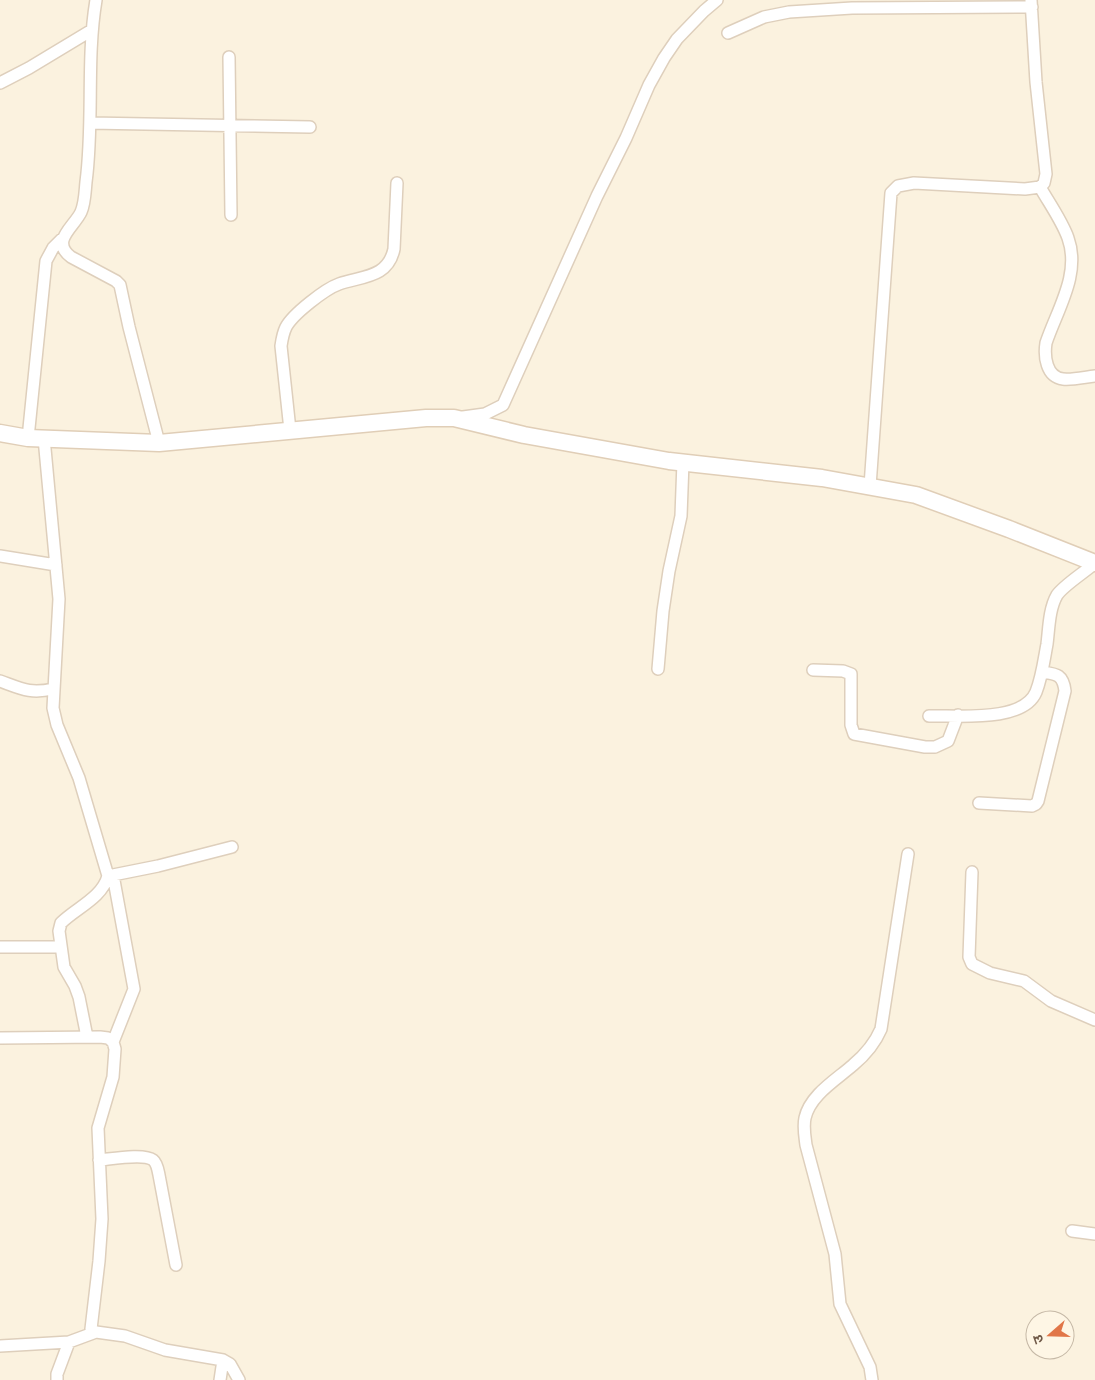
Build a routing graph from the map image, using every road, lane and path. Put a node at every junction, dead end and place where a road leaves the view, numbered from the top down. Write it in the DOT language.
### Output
graph roads {
  1 [pos="96,0"];
  2 [pos="716,0"];
  3 [pos="1032,4"];
  4 [pos="92,30"];
  5 [pos="728,33"];
  6 [pos="229,57"];
  7 [pos="0,83"];
  8 [pos="90,123"];
  9 [pos="229,125"];
  10 [pos="310,126"];
  11 [pos="396,183"];
  12 [pos="1040,187"];
  13 [pos="231,215"];
  14 [pos="62,239"];
  15 [pos="1095,376"];
  16 [pos="454,418"];
  17 [pos="290,430"];
  18 [pos="0,433"];
  19 [pos="28,438"];
  20 [pos="44,438"];
  21 [pos="159,443"];
  22 [pos="683,462"];
  23 [pos="870,486"];
  24 [pos="0,556"];
  25 [pos="1095,563"];
  26 [pos="56,565"];
  27 [pos="658,669"];
  28 [pos="813,670"];
  29 [pos="1042,672"];
  30 [pos="0,681"];
  31 [pos="53,689"];
  32 [pos="958,715"];
  33 [pos="929,716"];
  34 [pos="979,803"];
  35 [pos="232,847"];
  36 [pos="908,854"];
  37 [pos="972,872"];
  38 [pos="110,876"];
  39 [pos="0,947"];
  40 [pos="60,948"];
  41 [pos="1095,1020"];
  42 [pos="87,1037"];
  43 [pos="0,1038"];
  44 [pos="114,1042"];
  45 [pos="99,1160"];
  46 [pos="1072,1231"];
  47 [pos="1095,1234"];
  48 [pos="176,1266"];
  49 [pos="96,1332"];
  50 [pos="69,1342"];
  51 [pos="0,1346"];
  52 [pos="223,1360"];
  53 [pos="57,1380"];
  54 [pos="220,1380"];
  55 [pos="239,1380"];
  56 [pos="872,1380"];
  1 -- 4 [label="street"];
  2 -- 16 [label="street"];
  3 -- 5 [label="street"];
  3 -- 12 [label="street"];
  4 -- 7 [label="street"];
  4 -- 8 [label="street"];
  6 -- 9 [label="street"];
  8 -- 9 [label="street"];
  8 -- 14 [label="street"];
  9 -- 10 [label="street"];
  9 -- 13 [label="street"];
  11 -- 17 [label="street"];
  12 -- 15 [label="street"];
  12 -- 23 [label="street"];
  14 -- 19 [label="street"];
  14 -- 21 [label="street"];
  16 -- 17 [label="street"];
  16 -- 22 [label="street"];
  17 -- 21 [label="street"];
  18 -- 19 [label="street"];
  19 -- 20 [label="street"];
  20 -- 21 [label="street"];
  20 -- 26 [label="street"];
  22 -- 23 [label="street"];
  22 -- 27 [label="street"];
  23 -- 25 [label="street"];
  24 -- 26 [label="street"];
  25 -- 29 [label="street"];
  26 -- 31 [label="street"];
  28 -- 32 [label="street"];
  29 -- 32 [label="street"];
  29 -- 34 [label="street"];
  30 -- 31 [label="street"];
  31 -- 38 [label="street"];
  32 -- 33 [label="street"];
  35 -- 38 [label="street"];
  36 -- 56 [label="street"];
  37 -- 41 [label="street"];
  38 -- 40 [label="street"];
  38 -- 44 [label="street"];
  39 -- 40 [label="street"];
  40 -- 42 [label="street"];
  42 -- 43 [label="street"];
  42 -- 44 [label="street"];
  44 -- 45 [label="street"];
  45 -- 48 [label="street"];
  45 -- 49 [label="street"];
  46 -- 47 [label="street"];
  49 -- 50 [label="street"];
  49 -- 52 [label="street"];
  50 -- 51 [label="street"];
  50 -- 53 [label="street"];
  52 -- 54 [label="street"];
  52 -- 55 [label="street"];
}
